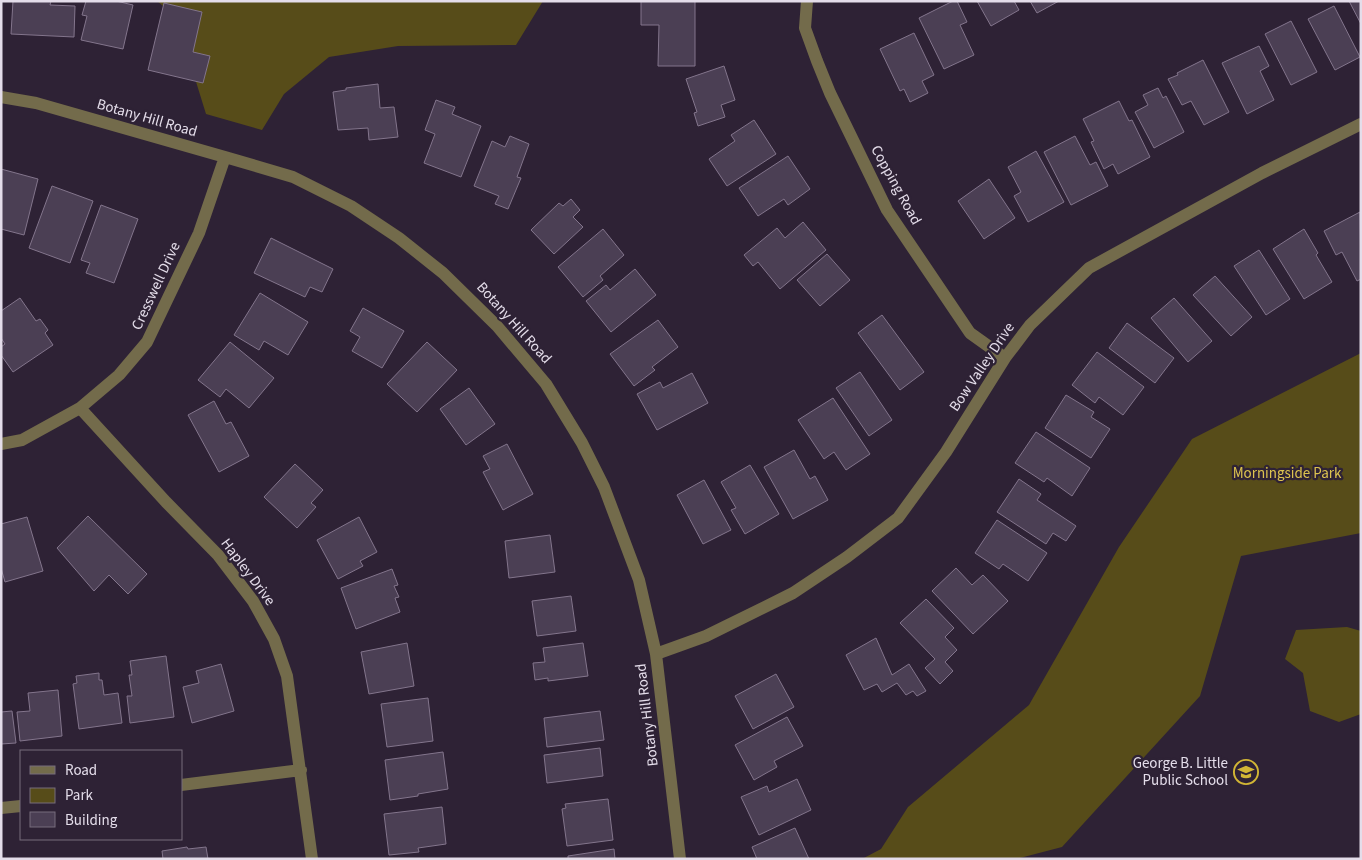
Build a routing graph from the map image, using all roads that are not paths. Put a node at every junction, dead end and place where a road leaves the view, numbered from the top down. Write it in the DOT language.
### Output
graph roads {
  1 [pos="807,1"];
  2 [pos="1,97"];
  3 [pos="1361,124"];
  4 [pos="225,157"];
  5 [pos="1005,358"];
  6 [pos="80,408"];
  7 [pos="1,444"];
  8 [pos="656,654"];
  9 [pos="301,770"];
  10 [pos="182,785"];
  11 [pos="20,806"];
  12 [pos="1,808"];
  13 [pos="312,859"];
  14 [pos="680,859"];
  1 -- 5 [label="street, Copping Road"];
  2 -- 4 [label="street, Botany Hill Road"];
  3 -- 5 [label="street, Bow Valley Drive"];
  4 -- 6 [label="street, Cresswell Drive"];
  4 -- 8 [label="street, Botany Hill Road"];
  5 -- 8 [label="street, Bow Valley Drive"];
  6 -- 7 [label="street, Cresswell Drive"];
  6 -- 9 [label="street, Hapley Drive"];
  8 -- 14 [label="street, Botany Hill Road"];
  9 -- 10 [label="street"];
  9 -- 13 [label="street, Hapley Drive"];
  11 -- 12 [label="street"];
}
